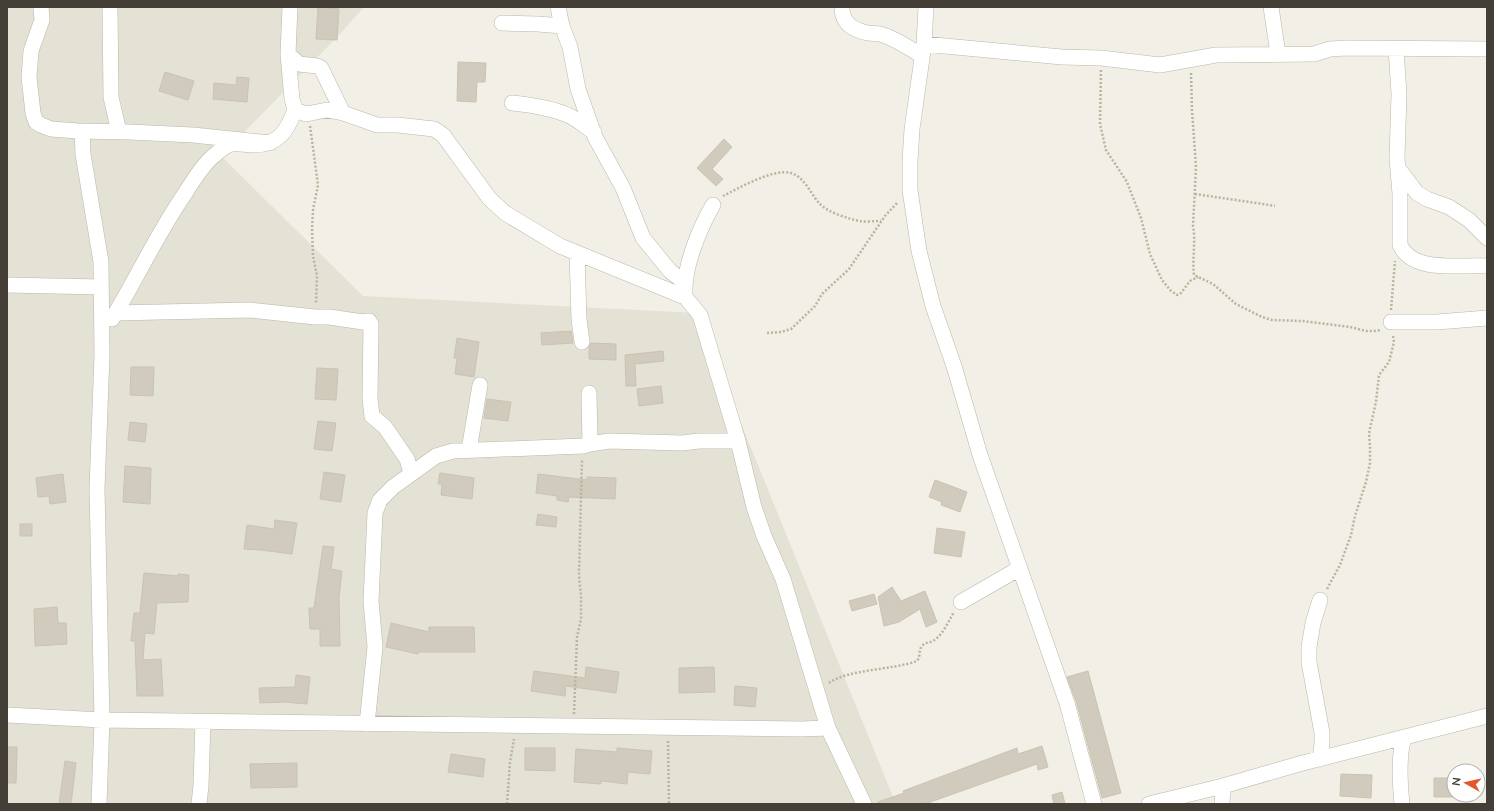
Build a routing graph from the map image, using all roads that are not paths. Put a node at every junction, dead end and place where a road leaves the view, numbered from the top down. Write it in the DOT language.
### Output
graph roads {
  1 [pos="41,7"];
  2 [pos="110,7"];
  3 [pos="290,7"];
  4 [pos="558,7"];
  5 [pos="842,7"];
  6 [pos="926,7"];
  7 [pos="1271,7"];
  8 [pos="502,23"];
  9 [pos="562,26"];
  10 [pos="1396,49"];
  11 [pos="1487,49"];
  12 [pos="923,50"];
  13 [pos="288,54"];
  14 [pos="1278,54"];
  15 [pos="512,103"];
  16 [pos="302,111"];
  17 [pos="344,113"];
  18 [pos="82,131"];
  19 [pos="119,132"];
  20 [pos="594,132"];
  21 [pos="270,143"];
  22 [pos="1398,168"];
  23 [pos="714,205"];
  24 [pos="1487,238"];
  25 [pos="577,253"];
  26 [pos="1487,266"];
  27 [pos="7,285"];
  28 [pos="101,287"];
  29 [pos="685,290"];
  30 [pos="116,312"];
  31 [pos="1487,318"];
  32 [pos="1391,324"];
  33 [pos="102,340"];
  34 [pos="582,342"];
  35 [pos="480,386"];
  36 [pos="589,393"];
  37 [pos="738,441"];
  38 [pos="587,445"];
  39 [pos="469,450"];
  40 [pos="411,473"];
  41 [pos="1020,568"];
  42 [pos="1320,600"];
  43 [pos="961,602"];
  44 [pos="7,716"];
  45 [pos="1487,716"];
  46 [pos="102,720"];
  47 [pos="203,722"];
  48 [pos="367,724"];
  49 [pos="828,728"];
  50 [pos="1404,738"];
  51 [pos="1320,759"];
  52 [pos="1223,786"];
  53 [pos="98,804"];
  54 [pos="199,804"];
  55 [pos="864,804"];
  56 [pos="1094,804"];
  57 [pos="1149,804"];
  58 [pos="1222,804"];
  59 [pos="1402,804"];
  1 -- 18 [label="street"];
  2 -- 19 [label="street"];
  3 -- 13 [label="street"];
  4 -- 9 [label="street"];
  5 -- 12 [label="street"];
  6 -- 12 [label="street"];
  7 -- 14 [label="street"];
  8 -- 9 [label="street"];
  9 -- 20 [label="street"];
  10 -- 11 [label="street"];
  10 -- 14 [label="street"];
  10 -- 22 [label="street"];
  12 -- 14 [label="street"];
  12 -- 41 [label="street"];
  13 -- 16 [label="street"];
  13 -- 17 [label="street"];
  15 -- 20 [label="street"];
  16 -- 17 [label="street"];
  16 -- 21 [label="street"];
  17 -- 25 [label="street"];
  18 -- 19 [label="street"];
  18 -- 28 [label="street"];
  19 -- 21 [label="street"];
  20 -- 29 [label="street"];
  21 -- 30 [label="street"];
  22 -- 24 [label="street"];
  22 -- 26 [label="street"];
  23 -- 29 [label="street"];
  25 -- 29 [label="street"];
  25 -- 34 [label="street"];
  27 -- 28 [label="street"];
  28 -- 33 [label="street"];
  29 -- 37 [label="street"];
  30 -- 33 [label="street"];
  30 -- 40 [label="street"];
  31 -- 32 [label="street"];
  33 -- 46 [label="street"];
  35 -- 39 [label="street"];
  36 -- 38 [label="street"];
  37 -- 38 [label="street"];
  37 -- 49 [label="street"];
  38 -- 39 [label="street"];
  39 -- 40 [label="street"];
  40 -- 48 [label="street"];
  41 -- 43 [label="street"];
  41 -- 56 [label="street"];
  42 -- 51 [label="street"];
  44 -- 46 [label="street"];
  45 -- 50 [label="street"];
  46 -- 47 [label="street"];
  46 -- 53 [label="street"];
  47 -- 48 [label="street"];
  47 -- 54 [label="street"];
  48 -- 49 [label="street"];
  49 -- 55 [label="street"];
  50 -- 51 [label="street"];
  50 -- 59 [label="street"];
  51 -- 52 [label="street"];
  52 -- 57 [label="street"];
  52 -- 58 [label="street"];
}
